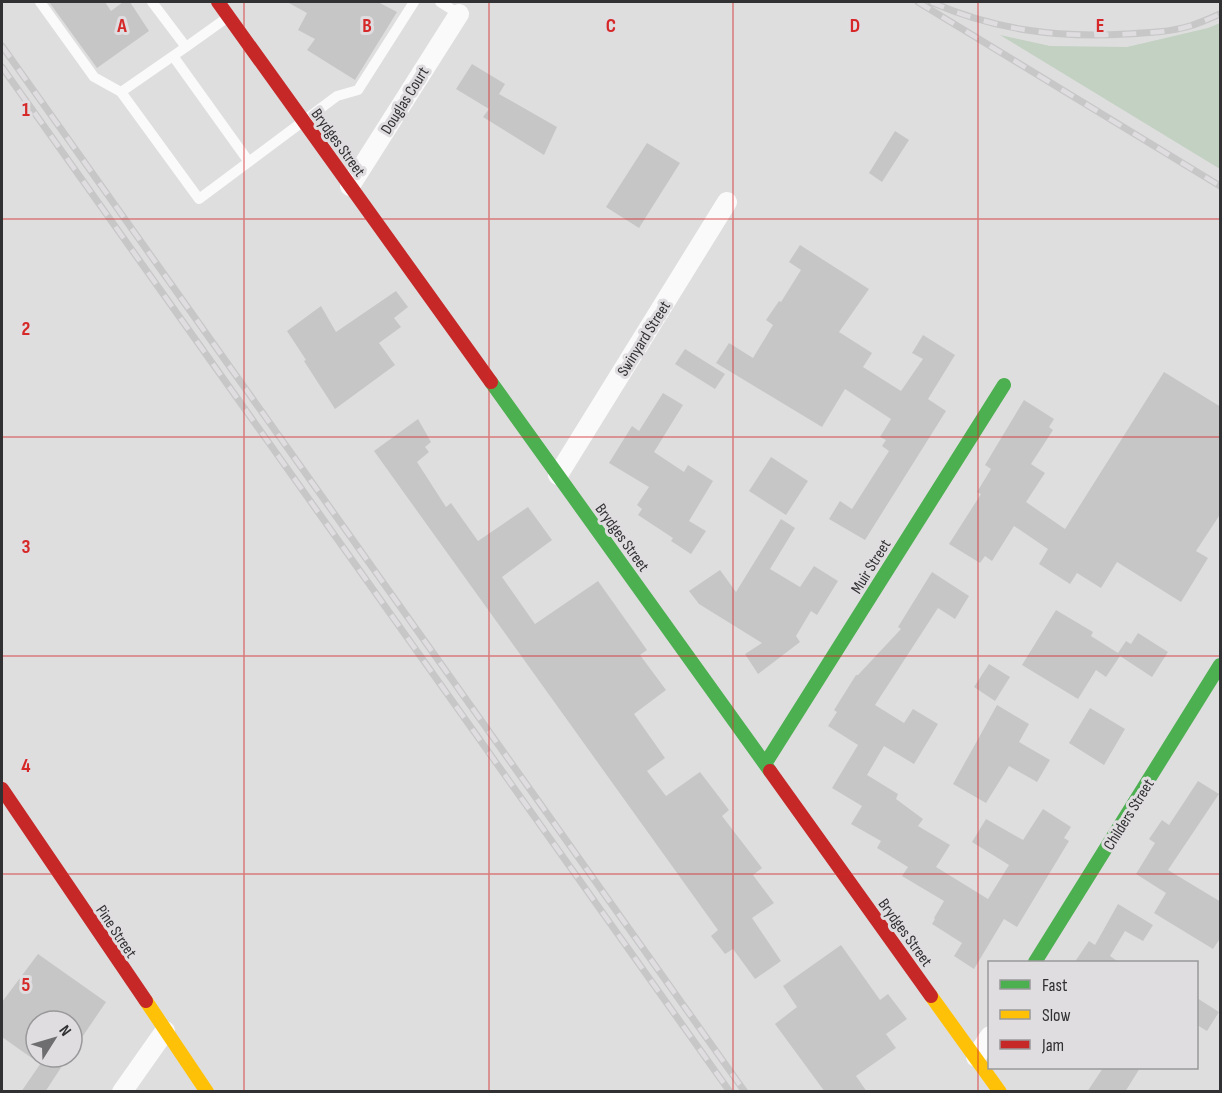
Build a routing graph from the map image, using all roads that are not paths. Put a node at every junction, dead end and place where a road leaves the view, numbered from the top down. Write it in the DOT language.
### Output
graph roads {
  1 [pos="40,2"];
  2 [pos="153,2"];
  3 [pos="218,2"];
  4 [pos="414,2"];
  5 [pos="440,2"];
  6 [pos="459,14"];
  7 [pos="228,16"];
  8 [pos="186,47"];
  9 [pos="172,56"];
  10 [pos="121,92"];
  11 [pos="303,120"];
  12 [pos="249,162"];
  13 [pos="350,186"];
  14 [pos="727,202"];
  15 [pos="1004,386"];
  16 [pos="558,475"];
  17 [pos="1221,665"];
  18 [pos="765,764"];
  19 [pos="2,789"];
  20 [pos="1036,961"];
  21 [pos="165,1031"];
  22 [pos="988,1039"];
  23 [pos="976,1057"];
  24 [pos="122,1092"];
  25 [pos="207,1092"];
  26 [pos="1000,1092"];
  1 -- 10 [label="lane"];
  2 -- 8 [label="lane"];
  3 -- 7 [label="street, Brydges Street"];
  4 -- 11 [label="lane"];
  5 -- 6 [label="lane"];
  6 -- 13 [label="street, Douglas Court"];
  7 -- 8 [label="lane"];
  7 -- 11 [label="street, Brydges Street"];
  8 -- 9 [label="lane"];
  9 -- 10 [label="lane"];
  9 -- 12 [label="lane"];
  10 -- 12 [label="lane"];
  11 -- 12 [label="lane"];
  11 -- 13 [label="street, Brydges Street"];
  13 -- 16 [label="street, Brydges Street"];
  14 -- 16 [label="street, Swinyard Street"];
  15 -- 18 [label="street, Muir Street"];
  16 -- 18 [label="street, Brydges Street"];
  17 -- 20 [label="street, Childers Street"];
  18 -- 23 [label="street, Brydges Street"];
  19 -- 21 [label="street, Pine Street"];
  21 -- 24 [label="street"];
  21 -- 25 [label="street, Pine Street"];
  22 -- 23 [label="street"];
  23 -- 26 [label="street, Brydges Street"];
}
